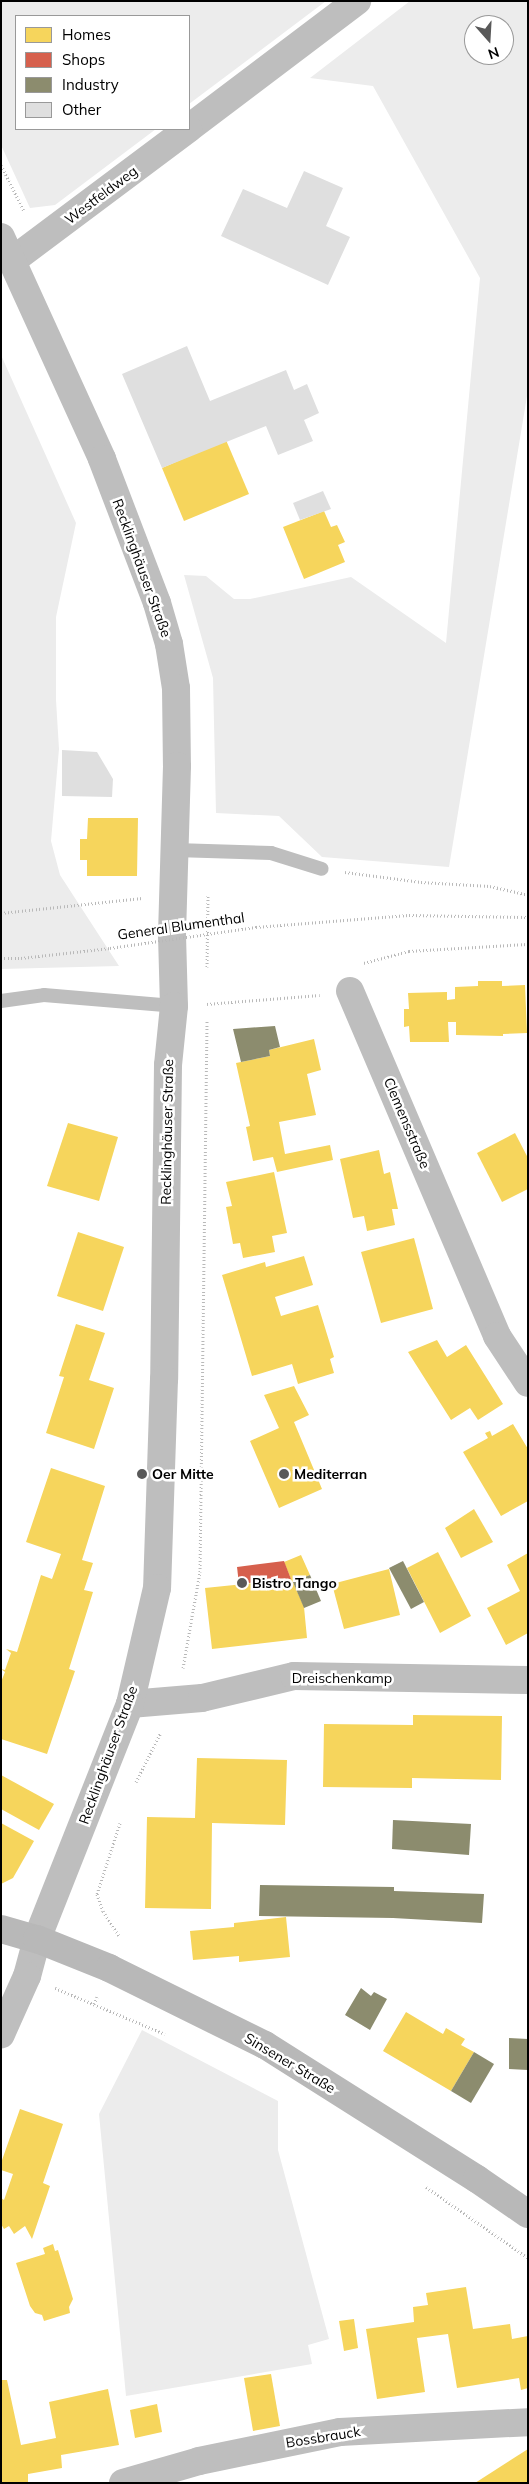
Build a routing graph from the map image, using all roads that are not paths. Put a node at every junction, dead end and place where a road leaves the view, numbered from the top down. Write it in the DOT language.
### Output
graph roads {
  1 [pos="357,1"];
  2 [pos="190,126"];
  3 [pos="185,130"];
  4 [pos="7,249"];
  5 [pos="175,850"];
  6 [pos="322,869"];
  7 [pos="350,991"];
  8 [pos="1,1002"];
  9 [pos="174,1006"];
  10 [pos="528,1383"];
  11 [pos="528,1680"];
  12 [pos="130,1704"];
  13 [pos="1,1929"];
  14 [pos="37,1939"];
  15 [pos="1,2034"];
  16 [pos="528,2214"];
  17 [pos="528,2422"];
  18 [pos="123,2483"];
  1 -- 2 [label="street, Westfeldweg"];
  3 -- 4 [label="street, Westfeldweg"];
  4 -- 5 [label="street, Recklinghäuser Straße"];
  5 -- 6 [label="lane"];
  5 -- 9 [label="street, Recklinghäuser Straße"];
  7 -- 10 [label="street, Clemensstraße"];
  8 -- 9 [label="lane"];
  9 -- 12 [label="street, Recklinghäuser Straße"];
  11 -- 12 [label="street, Dreischenkamp"];
  12 -- 14 [label="street, Recklinghäuser Straße"];
  13 -- 14 [label="main road, Sinsener Straße"];
  14 -- 15 [label="street, Recklinghäuser Straße"];
  14 -- 16 [label="main road, Sinsener Straße"];
  17 -- 18 [label="street, Bossbrauck"];
}
